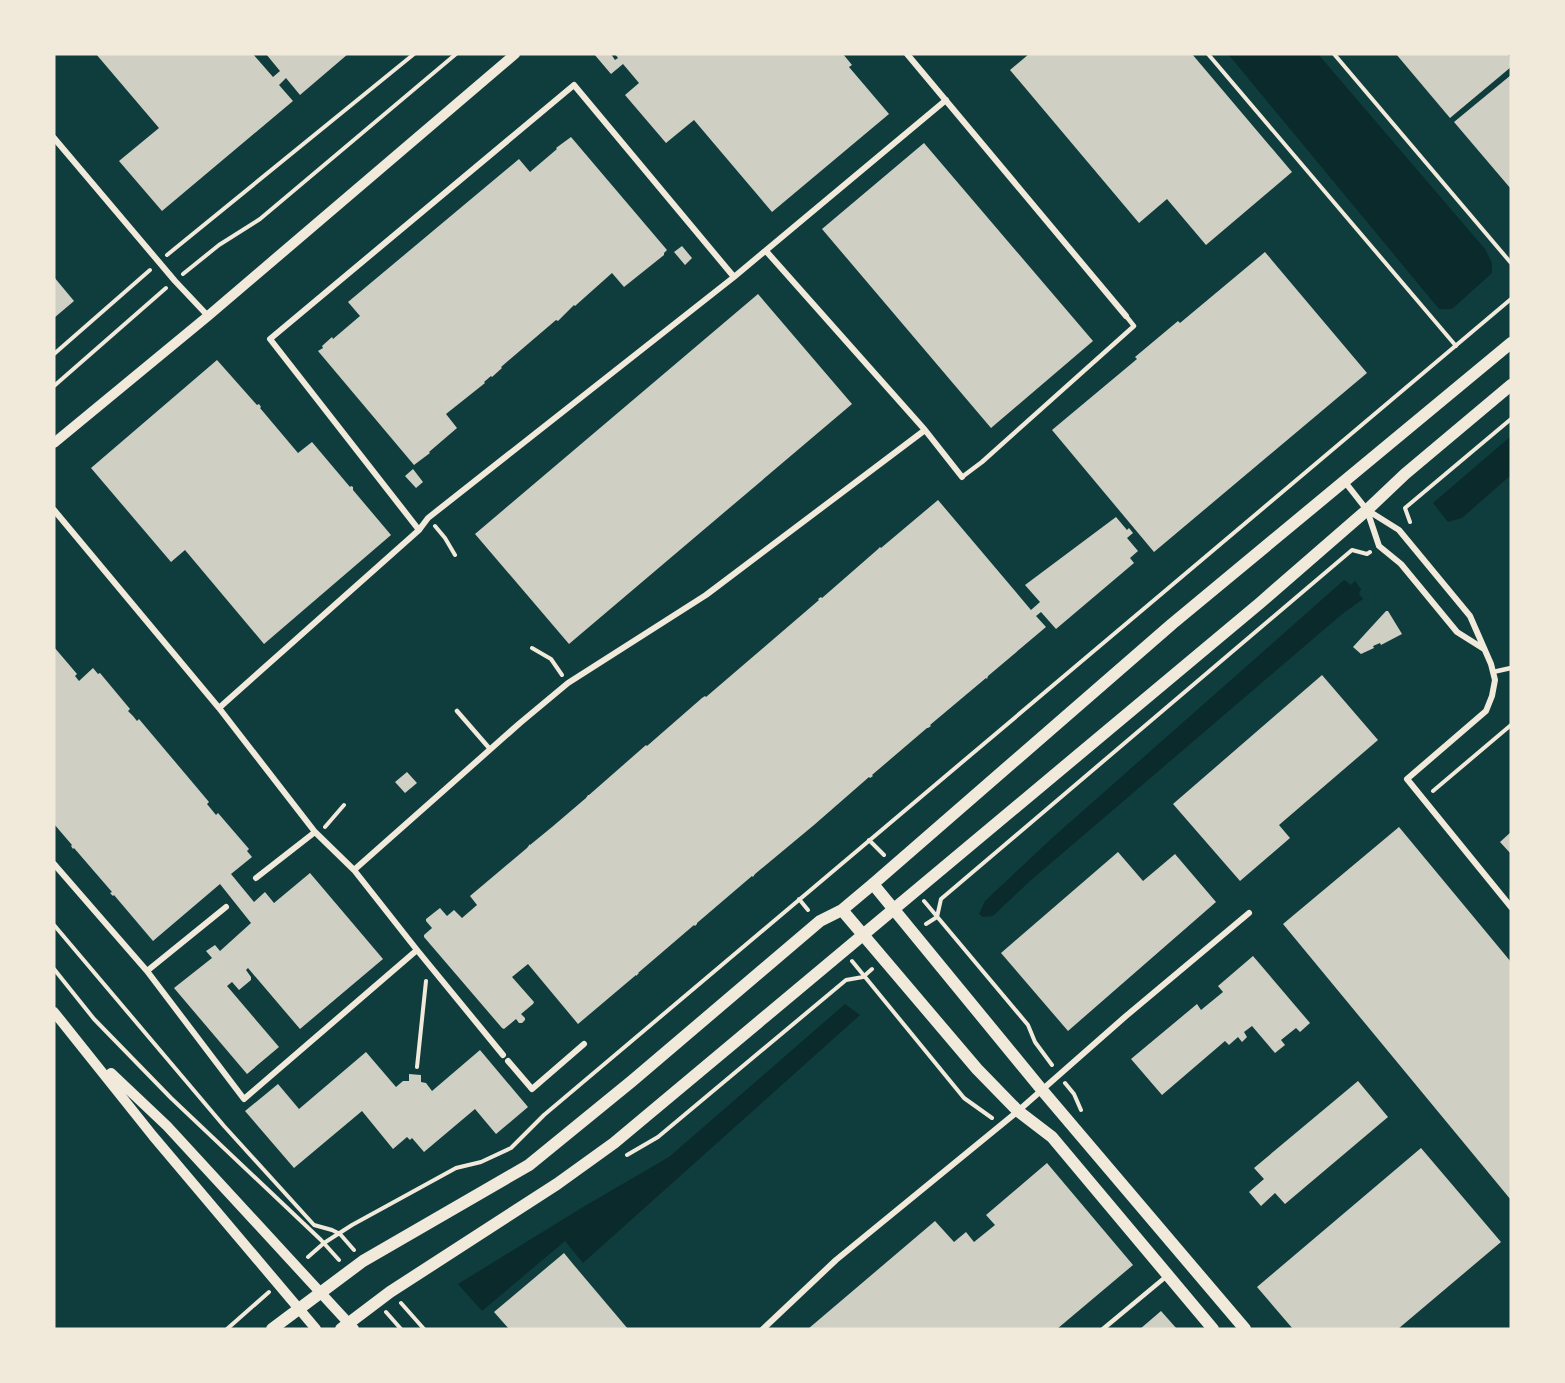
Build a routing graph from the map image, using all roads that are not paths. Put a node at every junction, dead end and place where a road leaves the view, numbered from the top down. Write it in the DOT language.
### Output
graph roads {
  1 [pos="515,54"];
  2 [pos="907,54"];
  3 [pos="945,100"];
  4 [pos="54,138"];
  5 [pos="766,251"];
  6 [pos="734,277"];
  7 [pos="208,316"];
  8 [pos="1126,316"];
  9 [pos="1511,343"];
  10 [pos="1511,385"];
  11 [pos="925,430"];
  12 [pos="54,443"];
  13 [pos="962,477"];
  14 [pos="1345,482"];
  15 [pos="1366,510"];
  16 [pos="55,513"];
  17 [pos="419,530"];
  18 [pos="1485,650"];
  19 [pos="1511,668"];
  20 [pos="1493,672"];
  21 [pos="219,708"];
  22 [pos="457,711"];
  23 [pos="490,749"];
  24 [pos="315,832"];
  25 [pos="54,864"];
  26 [pos="354,870"];
  27 [pos="256,878"];
  28 [pos="873,884"];
  29 [pos="225,907"];
  30 [pos="1511,907"];
  31 [pos="842,910"];
  32 [pos="893,910"];
  33 [pos="1249,913"];
  34 [pos="863,935"];
  35 [pos="417,950"];
  36 [pos="147,971"];
  37 [pos="54,1012"];
  38 [pos="584,1044"];
  39 [pos="84,1048"];
  40 [pos="1042,1090"];
  41 [pos="1018,1111"];
  42 [pos="1168,1275"];
  43 [pos="321,1293"];
  44 [pos="299,1308"];
  45 [pos="348,1327"];
  46 [pos="272,1329"];
  47 [pos="316,1329"];
  48 [pos="763,1329"];
  49 [pos="1103,1329"];
  50 [pos="1213,1329"];
  51 [pos="1245,1329"];
  1 -- 7 [label="street"];
  2 -- 3 [label="street"];
  3 -- 5 [label="street"];
  3 -- 8 [label="street"];
  4 -- 7 [label="street"];
  5 -- 6 [label="street"];
  5 -- 11 [label="street"];
  6 -- 17 [label="street"];
  6 -- 17 [label="street"];
  7 -- 12 [label="street"];
  8 -- 13 [label="lane"];
  9 -- 14 [label="main road"];
  10 -- 15 [label="main road"];
  11 -- 13 [label="street"];
  11 -- 23 [label="street"];
  14 -- 15 [label="street"];
  14 -- 28 [label="main road"];
  15 -- 18 [label="street"];
  15 -- 18 [label="street"];
  15 -- 32 [label="main road"];
  16 -- 21 [label="street"];
  17 -- 21 [label="street"];
  18 -- 20 [label="street"];
  19 -- 20 [label="lane"];
  20 -- 30 [label="street"];
  21 -- 24 [label="street"];
  22 -- 23 [label="lane"];
  23 -- 26 [label="street"];
  24 -- 26 [label="street"];
  24 -- 27 [label="street"];
  25 -- 36 [label="street"];
  26 -- 35 [label="street"];
  28 -- 31 [label="main road"];
  28 -- 32 [label="main road"];
  29 -- 36 [label="street"];
  31 -- 34 [label="main road"];
  31 -- 43 [label="main road"];
  32 -- 34 [label="main road"];
  32 -- 40 [label="main road"];
  33 -- 40 [label="street"];
  34 -- 41 [label="main road"];
  34 -- 45 [label="main road"];
  35 -- 36 [label="street"];
  35 -- 38 [label="street"];
  37 -- 39 [label="street"];
  39 -- 43 [label="street"];
  39 -- 44 [label="street"];
  40 -- 41 [label="street"];
  40 -- 51 [label="main road"];
  41 -- 42 [label="main road"];
  41 -- 48 [label="street"];
  42 -- 49 [label="lane"];
  42 -- 50 [label="main road"];
  43 -- 44 [label="main road"];
  43 -- 45 [label="street"];
  44 -- 46 [label="main road"];
  44 -- 47 [label="street"];
}
